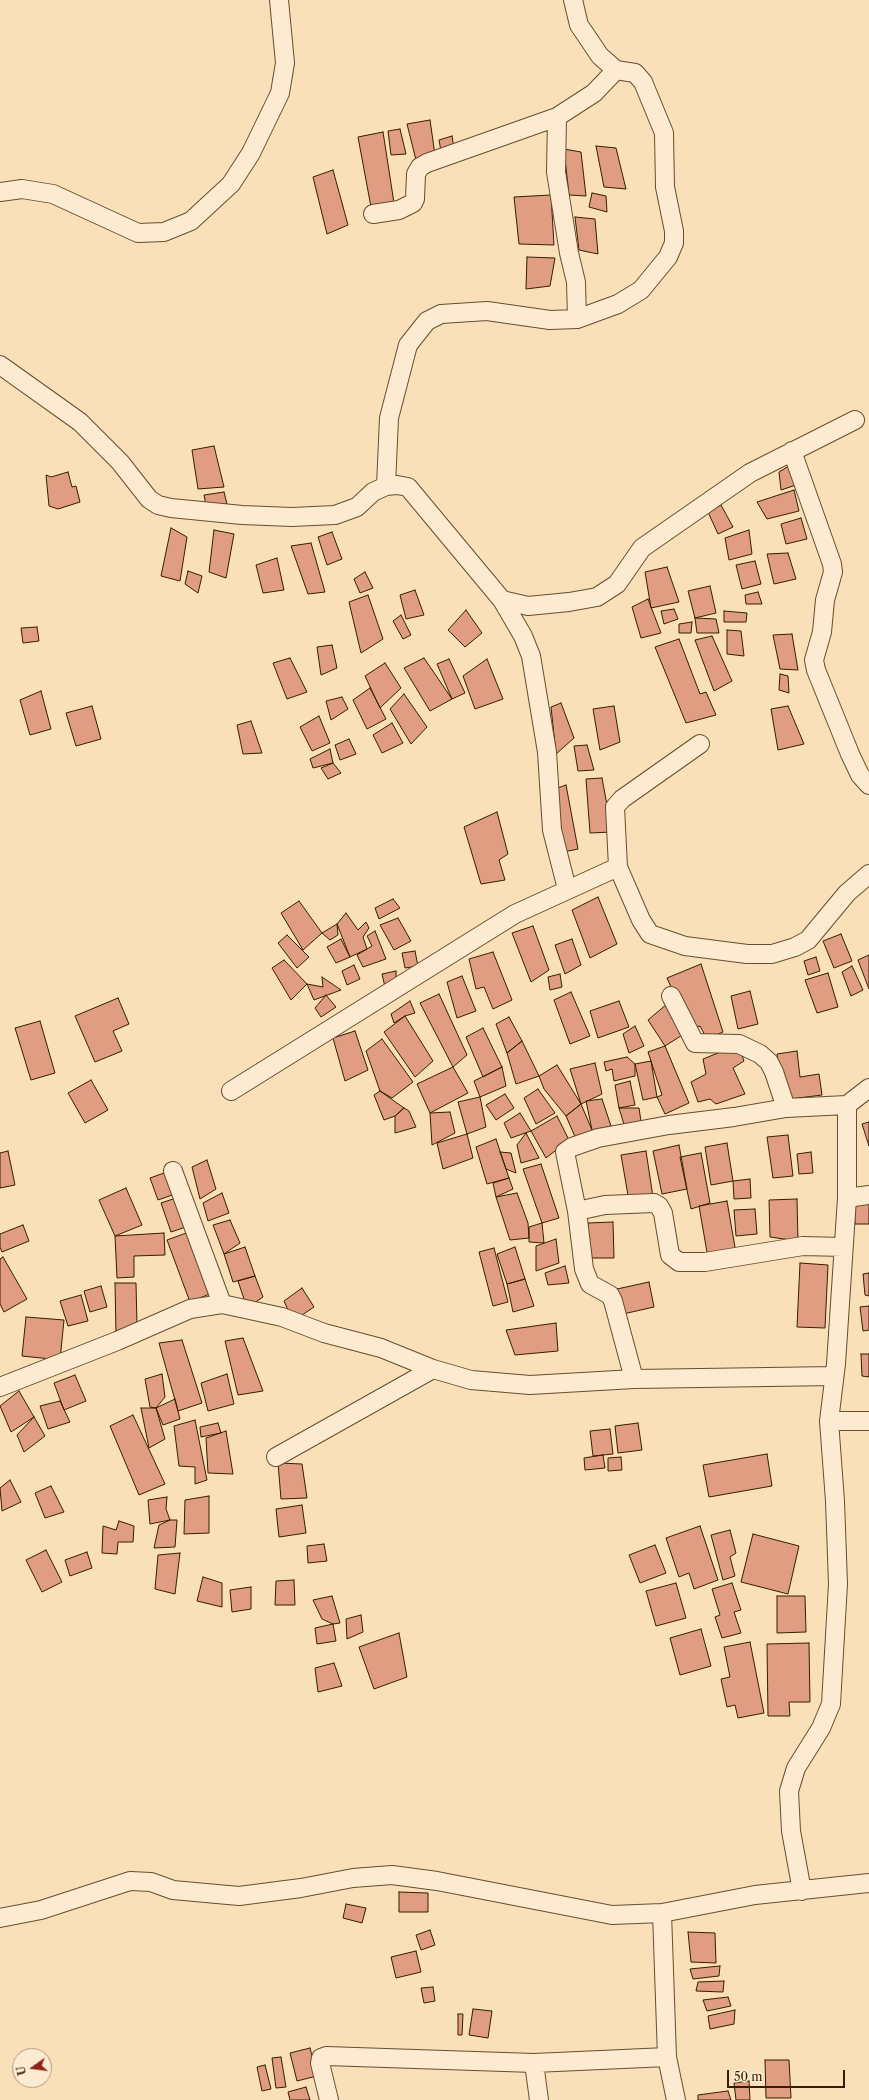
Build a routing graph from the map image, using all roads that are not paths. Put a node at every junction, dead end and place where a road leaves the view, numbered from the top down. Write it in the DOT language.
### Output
graph roads {
  1 [pos="279,0"];
  2 [pos="573,0"];
  3 [pos="616,70"];
  4 [pos="558,118"];
  5 [pos="0,192"];
  6 [pos="373,214"];
  7 [pos="577,319"];
  8 [pos="0,365"];
  9 [pos="855,420"];
  10 [pos="792,451"];
  11 [pos="386,486"];
  12 [pos="502,600"];
  13 [pos="700,744"];
  14 [pos="869,784"];
  15 [pos="618,867"];
  16 [pos="869,874"];
  17 [pos="567,889"];
  18 [pos="671,996"];
  19 [pos="869,1088"];
  20 [pos="231,1090"];
  21 [pos="847,1105"];
  22 [pos="786,1108"];
  23 [pos="173,1171"];
  24 [pos="869,1195"];
  25 [pos="847,1198"];
  26 [pos="577,1211"];
  27 [pos="843,1247"];
  28 [pos="222,1304"];
  29 [pos="433,1369"];
  30 [pos="834,1376"];
  31 [pos="634,1379"];
  32 [pos="0,1387"];
  33 [pos="829,1421"];
  34 [pos="869,1422"];
  35 [pos="276,1457"];
  36 [pos="869,1883"];
  37 [pos="802,1891"];
  38 [pos="662,1913"];
  39 [pos="0,1918"];
  40 [pos="667,2057"];
  41 [pos="534,2062"];
  42 [pos="329,2100"];
  43 [pos="539,2100"];
  44 [pos="676,2100"];
  1 -- 5 [label="street"];
  2 -- 3 [label="street"];
  3 -- 4 [label="street"];
  3 -- 7 [label="street"];
  4 -- 6 [label="street"];
  4 -- 7 [label="street"];
  7 -- 11 [label="street"];
  8 -- 11 [label="street"];
  9 -- 10 [label="street"];
  10 -- 12 [label="street"];
  10 -- 14 [label="street"];
  11 -- 12 [label="street"];
  12 -- 17 [label="street"];
  13 -- 15 [label="street"];
  15 -- 16 [label="street"];
  15 -- 17 [label="street"];
  17 -- 20 [label="street"];
  18 -- 22 [label="street"];
  19 -- 21 [label="street"];
  21 -- 22 [label="street"];
  21 -- 25 [label="street"];
  22 -- 26 [label="street"];
  23 -- 28 [label="street"];
  24 -- 25 [label="street"];
  25 -- 27 [label="street"];
  26 -- 27 [label="street"];
  26 -- 31 [label="street"];
  27 -- 30 [label="street"];
  28 -- 29 [label="street"];
  28 -- 32 [label="street"];
  29 -- 31 [label="street"];
  29 -- 35 [label="street"];
  30 -- 31 [label="street"];
  30 -- 33 [label="street"];
  33 -- 34 [label="street"];
  33 -- 37 [label="street"];
  36 -- 37 [label="street"];
  37 -- 38 [label="street"];
  38 -- 39 [label="street"];
  38 -- 40 [label="street"];
  40 -- 41 [label="street"];
  40 -- 44 [label="street"];
  41 -- 42 [label="street"];
  41 -- 43 [label="street"];
}
